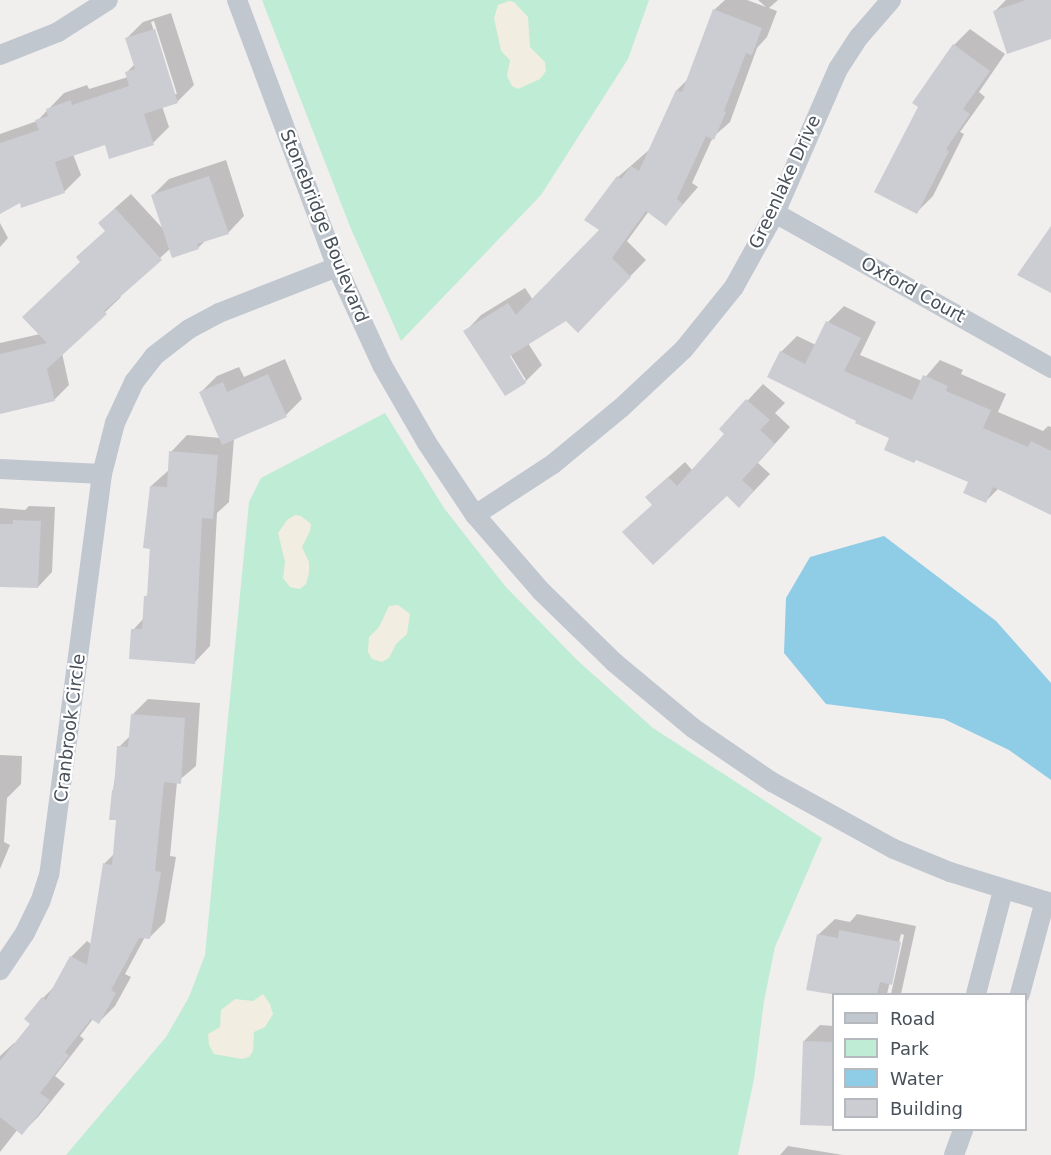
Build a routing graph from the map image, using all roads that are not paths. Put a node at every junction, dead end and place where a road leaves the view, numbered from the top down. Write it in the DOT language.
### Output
graph roads {
  1 [pos="108,0"];
  2 [pos="891,0"];
  3 [pos="236,1"];
  4 [pos="0,55"];
  5 [pos="775,213"];
  6 [pos="337,267"];
  7 [pos="1051,368"];
  8 [pos="0,469"];
  9 [pos="102,474"];
  10 [pos="476,515"];
  11 [pos="1003,890"];
  12 [pos="1048,902"];
  13 [pos="0,970"];
  14 [pos="976,993"];
  15 [pos="1020,993"];
  16 [pos="963,1131"];
  17 [pos="954,1155"];
  1 -- 4 [label="street"];
  2 -- 5 [label="street, Greenlake Drive"];
  3 -- 6 [label="street, Stonebridge Boulevard"];
  5 -- 7 [label="street, Oxford Court"];
  5 -- 10 [label="street, Greenlake Drive"];
  6 -- 9 [label="street, Cranbrook Circle"];
  6 -- 10 [label="street, Stonebridge Boulevard"];
  8 -- 9 [label="street"];
  9 -- 13 [label="street, Cranbrook Circle"];
  10 -- 11 [label="street, Stonebridge Boulevard"];
  11 -- 12 [label="street, Stonebridge Boulevard"];
  11 -- 14 [label="street"];
  12 -- 15 [label="street"];
  16 -- 17 [label="street"];
}
